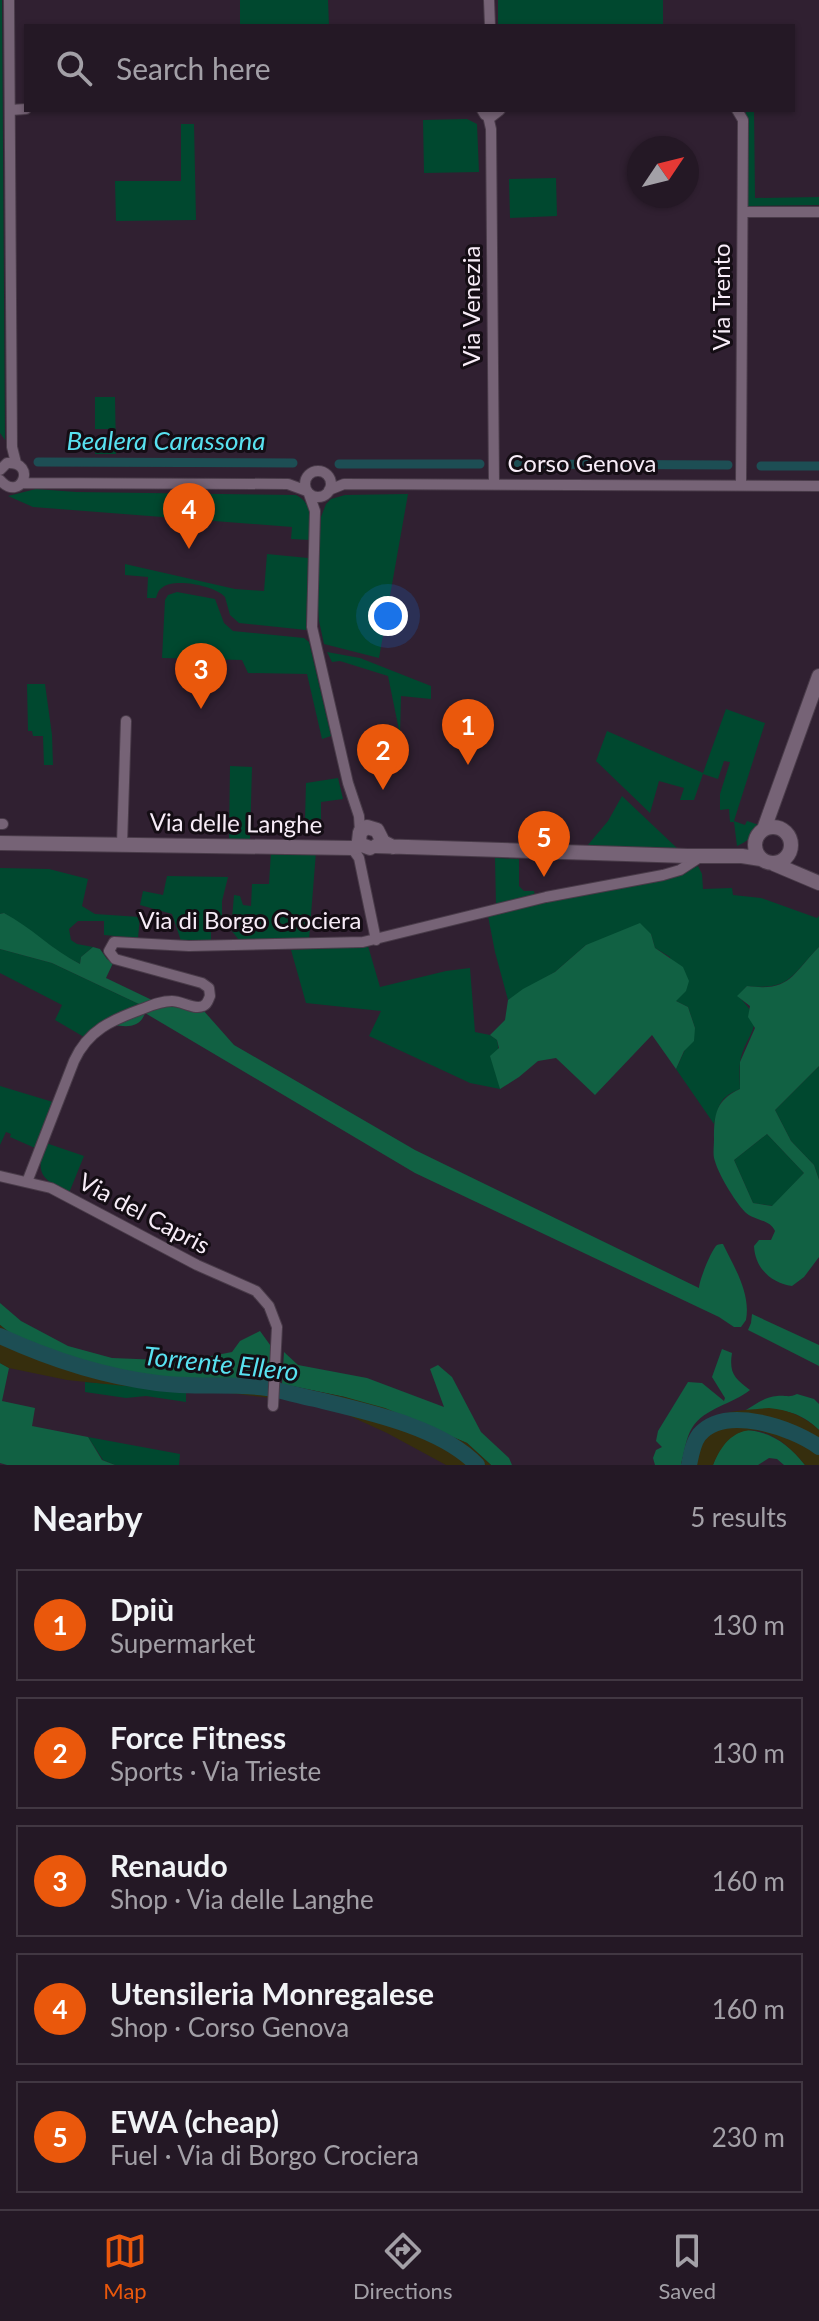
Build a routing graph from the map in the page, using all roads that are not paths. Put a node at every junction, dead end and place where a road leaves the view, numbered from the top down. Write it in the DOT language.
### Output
graph roads {
  1 [pos="9,0"];
  2 [pos="489,0"];
  3 [pos="490,24"];
  4 [pos="24,109"];
  5 [pos="10,110"];
  6 [pos="494,112"];
  7 [pos="738,112"];
  8 [pos="743,212"];
  9 [pos="819,212"];
  10 [pos="8,465"];
  11 [pos="307,476"];
  12 [pos="23,478"];
  13 [pos="329,478"];
  14 [pos="1,483"];
  15 [pos="494,483"];
  16 [pos="288,484"];
  17 [pos="344,484"];
  18 [pos="741,485"];
  19 [pos="819,486"];
  20 [pos="308,492"];
  21 [pos="327,492"];
  22 [pos="315,511"];
  23 [pos="819,676"];
  24 [pos="126,721"];
  25 [pos="771,828"];
  26 [pos="363,840"];
  27 [pos="755,842"];
  28 [pos="0,843"];
  29 [pos="122,844"];
  30 [pos="790,851"];
  31 [pos="725,855"];
  32 [pos="702,856"];
  33 [pos="768,862"];
  34 [pos="815,881"];
  35 [pos="376,940"];
  36 [pos="0,1176"];
  37 [pos="27,1182"];
  38 [pos="273,1406"];
  1 -- 5 [label="street"];
  2 -- 3 [label="street"];
  4 -- 5 [label="street"];
  5 -- 10 [label="street"];
  6 -- 15 [label="street, Via Venezia"];
  7 -- 8 [label="street, Via Trento"];
  8 -- 9 [label="street"];
  8 -- 18 [label="street, Via Trento"];
  10 -- 12 [label="street, Corso Genova"];
  11 -- 13 [label="street, Corso Genova"];
  11 -- 16 [label="street, Corso Genova"];
  11 -- 20 [label="street"];
  12 -- 14 [label="street"];
  12 -- 16 [label="street, Corso Genova"];
  13 -- 17 [label="street, Corso Genova"];
  13 -- 21 [label="street"];
  15 -- 17 [label="street, Corso Genova"];
  15 -- 18 [label="street, Corso Genova"];
  16 -- 20 [label="street, Corso Genova"];
  17 -- 21 [label="street, Corso Genova"];
  18 -- 19 [label="street, Corso Genova"];
  20 -- 21 [label="street, Corso Genova"];
  20 -- 22 [label="street"];
  21 -- 22 [label="street"];
  22 -- 26 [label="street"];
  23 -- 25 [label="main road"];
  24 -- 29 [label="street, Via delle Langhe"];
  25 -- 27 [label="main road"];
  25 -- 30 [label="main road"];
  26 -- 29 [label="main road, Via delle Langhe"];
  26 -- 32 [label="main road, Via delle Langhe"];
  26 -- 35 [label="street"];
  27 -- 31 [label="main road, Via delle Langhe"];
  27 -- 33 [label="main road"];
  28 -- 29 [label="main road, Via delle Langhe"];
  30 -- 33 [label="main road"];
  30 -- 34 [label="main road"];
  31 -- 32 [label="main road, Via delle Langhe"];
  31 -- 33 [label="main road, Via delle Langhe"];
  32 -- 35 [label="street, Via di Borgo Crociera"];
  33 -- 34 [label="main road, Via delle Langhe"];
  35 -- 37 [label="street, Via di Borgo Crociera"];
  36 -- 37 [label="street, Via del Capris"];
  37 -- 38 [label="street, Via del Capris"];
}
